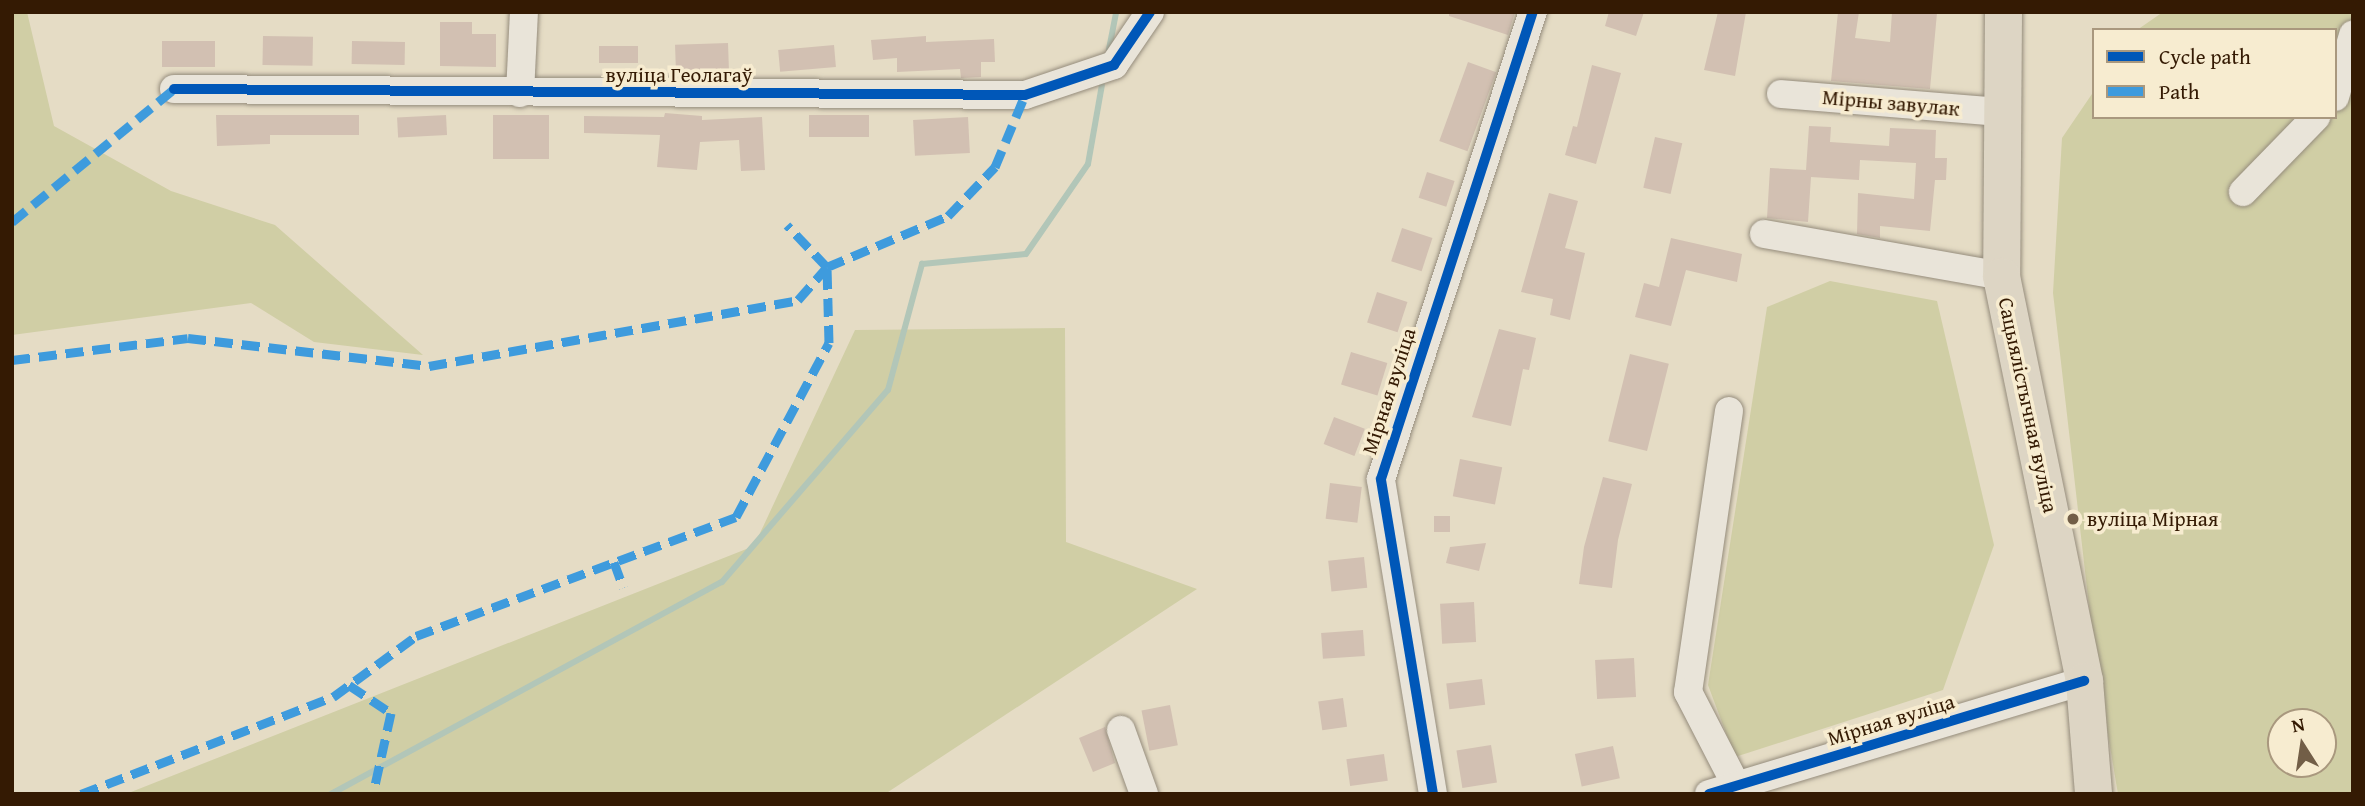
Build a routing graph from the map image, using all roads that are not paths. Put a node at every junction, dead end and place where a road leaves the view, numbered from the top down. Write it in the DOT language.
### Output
graph roads {
  1 [pos="524,12"];
  2 [pos="1150,12"];
  3 [pos="1533,12"];
  4 [pos="2003,12"];
  5 [pos="2353,35"];
  6 [pos="174,89"];
  7 [pos="2337,90"];
  8 [pos="520,93"];
  9 [pos="1781,94"];
  10 [pos="2001,112"];
  11 [pos="2314,119"];
  12 [pos="2243,192"];
  13 [pos="1764,234"];
  14 [pos="2001,276"];
  15 [pos="1729,411"];
  16 [pos="2084,681"];
  17 [pos="1121,730"];
  18 [pos="1737,787"];
  19 [pos="1144,794"];
  20 [pos="1433,794"];
  21 [pos="1709,794"];
  22 [pos="2093,794"];
  1 -- 8 [label="street"];
  2 -- 8 [label="street, вуліца Геолагаў"];
  3 -- 20 [label="street, Мірная вуліца"];
  4 -- 10 [label="main road, Сацыялістычная вуліца"];
  5 -- 7 [label="street"];
  6 -- 8 [label="street, вуліца Геолагаў"];
  9 -- 10 [label="street, Мірны завулак"];
  10 -- 14 [label="main road, Сацыялістычная вуліца"];
  11 -- 12 [label="street"];
  13 -- 14 [label="street"];
  14 -- 16 [label="main road, Сацыялістычная вуліца"];
  15 -- 18 [label="street"];
  16 -- 18 [label="street, Мірная вуліца"];
  16 -- 22 [label="main road, Сацыялістычная вуліца"];
  17 -- 19 [label="street"];
  18 -- 21 [label="street, Мірная вуліца"];
}
